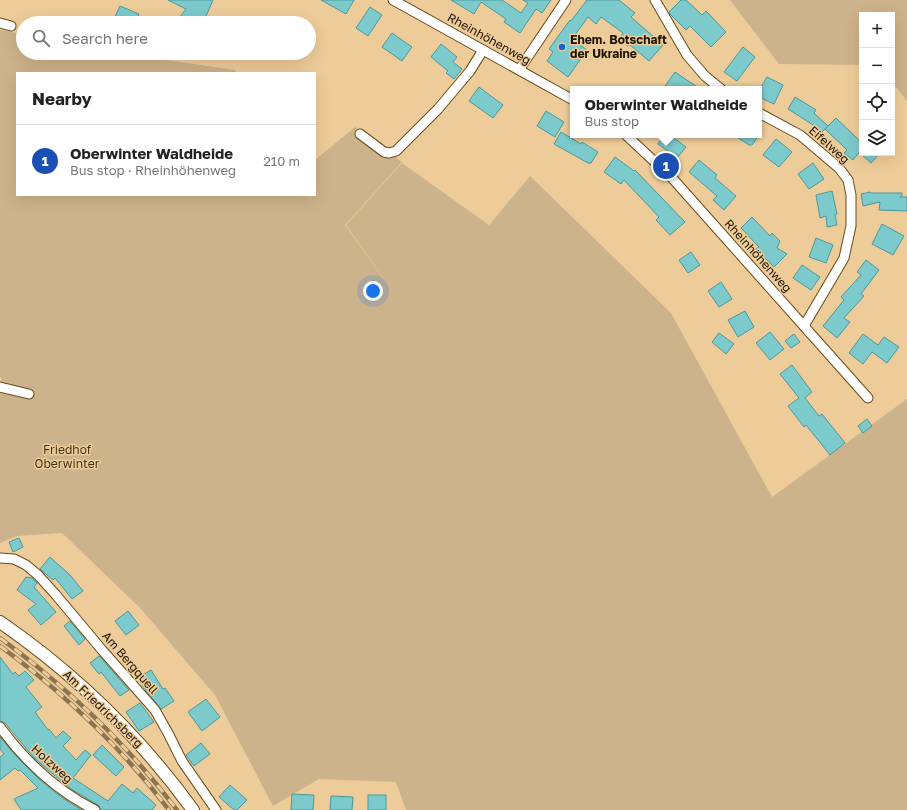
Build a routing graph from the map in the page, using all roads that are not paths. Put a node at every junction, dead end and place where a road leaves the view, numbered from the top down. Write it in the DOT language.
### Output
graph roads {
  1 [pos="393,0"];
  2 [pos="566,0"];
  3 [pos="655,0"];
  4 [pos="405,3"];
  5 [pos="0,23"];
  6 [pos="11,26"];
  7 [pos="483,50"];
  8 [pos="519,70"];
  9 [pos="717,86"];
  10 [pos="570,98"];
  11 [pos="762,115"];
  12 [pos="360,134"];
  13 [pos="630,138"];
  14 [pos="804,326"];
  15 [pos="0,387"];
  16 [pos="29,394"];
  17 [pos="868,398"];
  18 [pos="0,558"];
  19 [pos="0,622"];
  20 [pos="1,730"];
  21 [pos="95,810"];
  22 [pos="193,810"];
  23 [pos="216,810"];
  1 -- 4 [label="street, Rheinhöhenweg"];
  2 -- 8 [label="street"];
  3 -- 9 [label="street"];
  4 -- 7 [label="street, Rheinhöhenweg"];
  5 -- 6 [label="street"];
  7 -- 8 [label="street, Rheinhöhenweg"];
  7 -- 12 [label="street"];
  8 -- 10 [label="street, Rheinhöhenweg"];
  11 -- 14 [label="street, Eifelweg"];
  13 -- 14 [label="street, Rheinhöhenweg"];
  14 -- 17 [label="street, Rheinhöhenweg"];
  15 -- 16 [label="street"];
  18 -- 23 [label="street, Am Bergquell"];
  19 -- 22 [label="street, Am Friedrichsberg"];
  20 -- 21 [label="street, Holzweg"];
}
